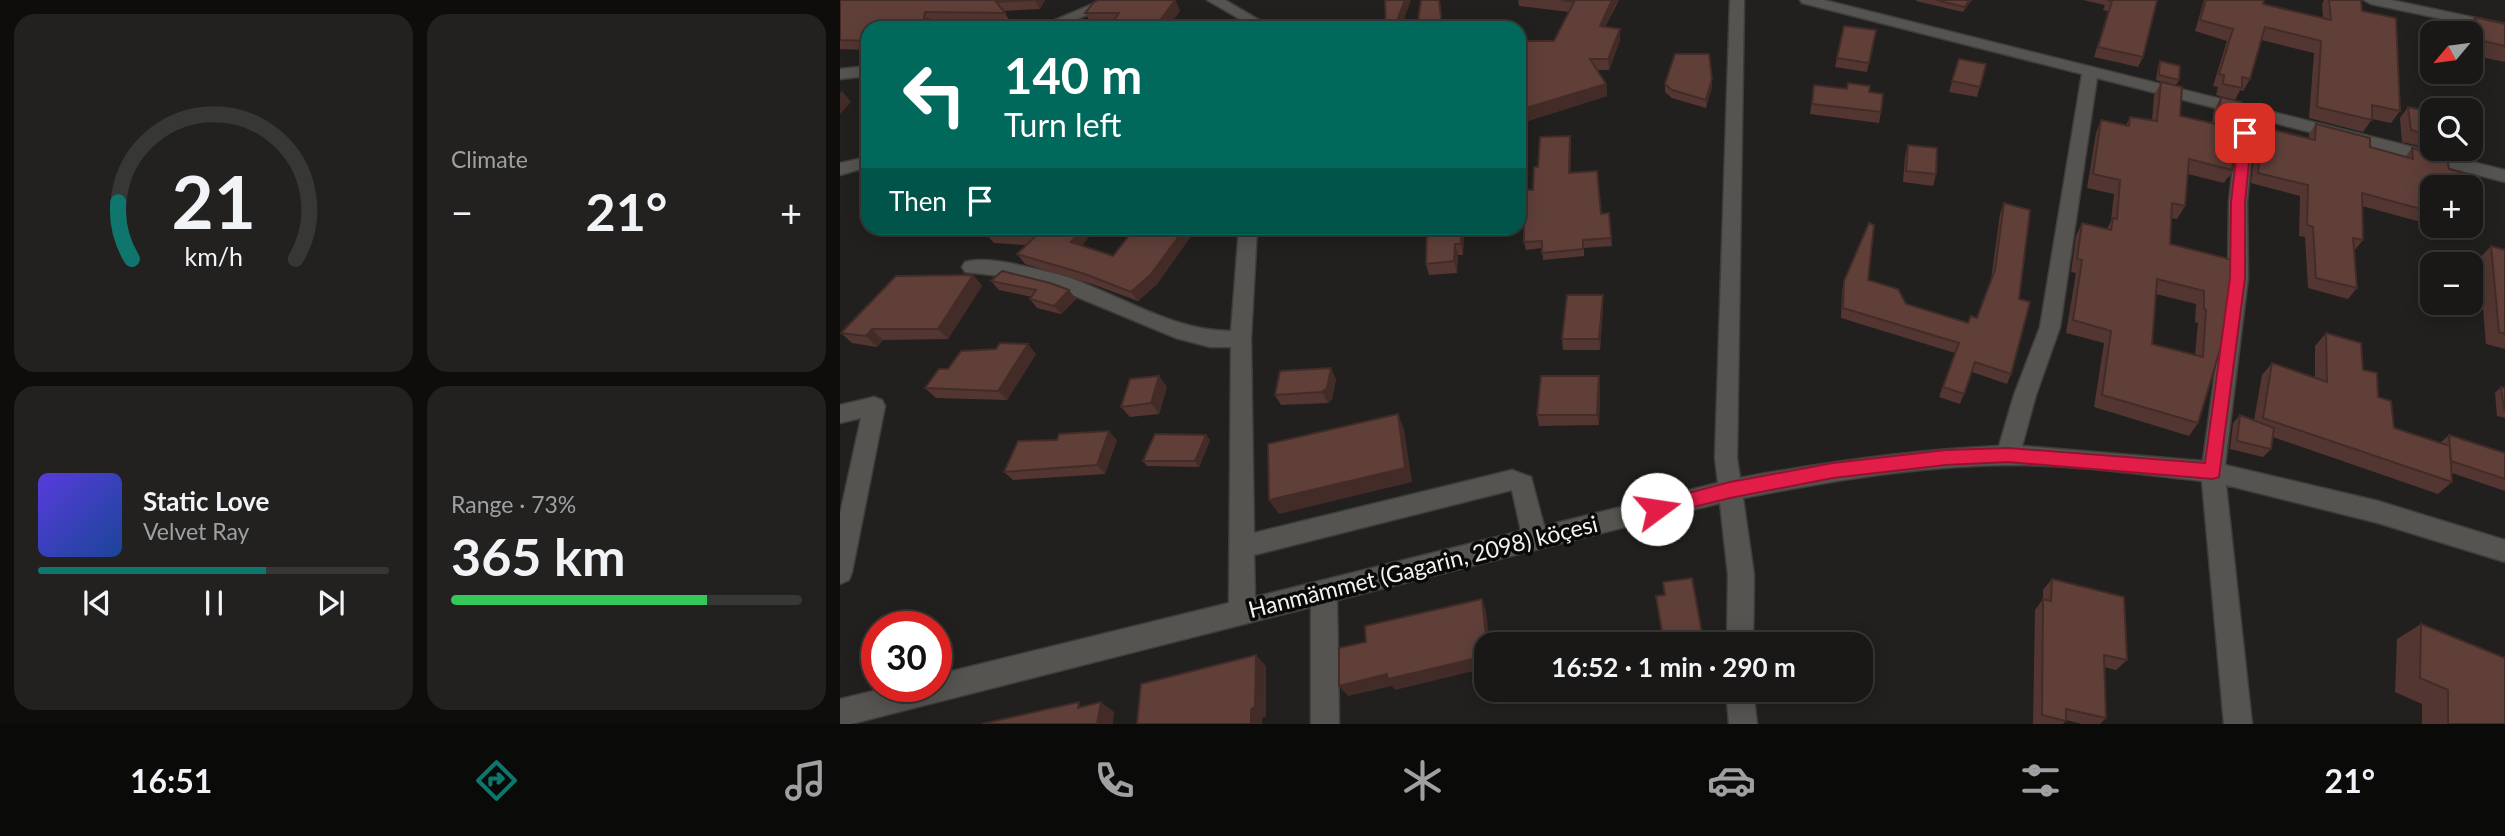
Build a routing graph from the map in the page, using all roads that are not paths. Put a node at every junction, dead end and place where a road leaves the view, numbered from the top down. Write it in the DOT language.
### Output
graph roads {
  1 [pos="1115,0"];
  2 [pos="1214,0"];
  3 [pos="1737,0"];
  4 [pos="1807,0"];
  5 [pos="2371,0"];
  6 [pos="1061,21"];
  7 [pos="1253,21"];
  8 [pos="2505,29"];
  9 [pos="2090,70"];
  10 [pos="861,72"];
  11 [pos="840,74"];
  12 [pos="2248,110"];
  13 [pos="861,164"];
  14 [pos="840,169"];
  15 [pos="2505,176"];
  16 [pos="1248,235"];
  17 [pos="972,267"];
  18 [pos="1241,339"];
  19 [pos="840,414"];
  20 [pos="2008,455"];
  21 [pos="2213,471"];
  22 [pos="1730,490"];
  23 [pos="1535,539"];
  24 [pos="1241,547"];
  25 [pos="2505,551"];
  26 [pos="840,572"];
  27 [pos="1324,592"];
  28 [pos="1242,613"];
  29 [pos="1740,632"];
  30 [pos="1741,702"];
  31 [pos="840,713"];
  32 [pos="1325,724"];
  33 [pos="1743,724"];
  34 [pos="2238,724"];
  1 -- 6 [label="street"];
  2 -- 7 [label="street"];
  3 -- 22 [label="street"];
  4 -- 9 [label="street"];
  5 -- 8 [label="street"];
  9 -- 12 [label="street"];
  9 -- 20 [label="street"];
  10 -- 11 [label="street"];
  12 -- 15 [label="street"];
  12 -- 21 [label="street"];
  13 -- 14 [label="street"];
  16 -- 18 [label="street"];
  17 -- 18 [label="street"];
  18 -- 24 [label="street"];
  19 -- 26 [label="street"];
  20 -- 21 [label="street, Hanmämmet (Gagarin, 2098) köçesi"];
  20 -- 22 [label="street, Hanmämmet (Gagarin, 2098) köçesi"];
  21 -- 25 [label="street, Hanmämmet (Gagarin, 2098) köçesi"];
  21 -- 34 [label="street"];
  22 -- 23 [label="street, Hanmämmet (Gagarin, 2098) köçesi"];
  22 -- 29 [label="street"];
  23 -- 24 [label="street"];
  23 -- 27 [label="street, Hanmämmet (Gagarin, 2098) köçesi"];
  24 -- 28 [label="street"];
  27 -- 28 [label="street, Hanmämmet (Gagarin, 2098) köçesi"];
  27 -- 32 [label="street"];
  28 -- 31 [label="street, Hanmämmet (Gagarin, 2098) köçesi"];
  30 -- 33 [label="street"];
}
